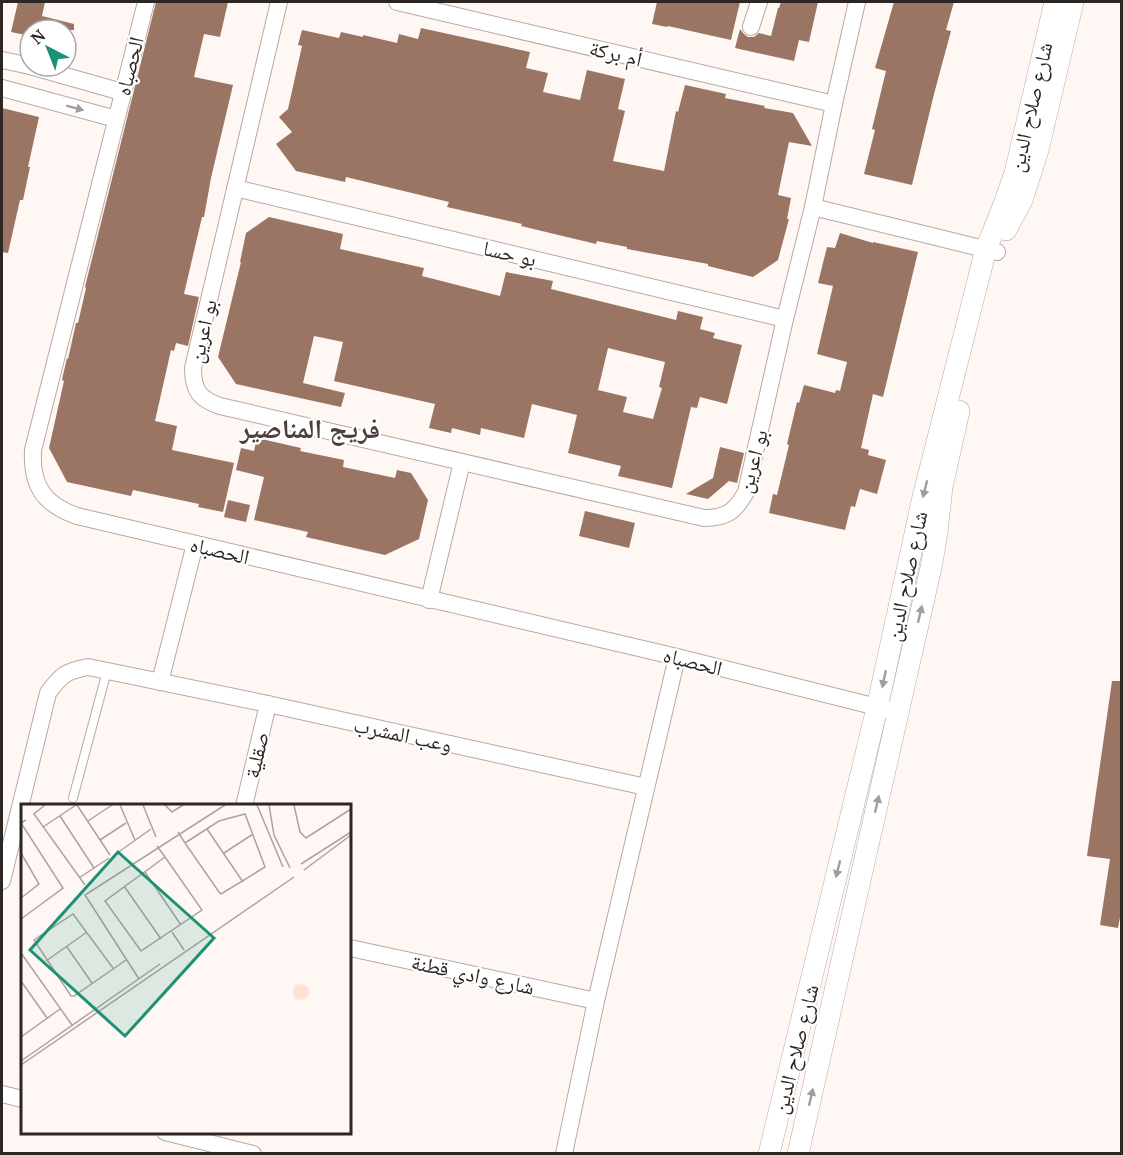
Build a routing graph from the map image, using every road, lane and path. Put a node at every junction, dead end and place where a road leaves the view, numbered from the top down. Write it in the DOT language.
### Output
graph roads {
  1 [pos="146,2"];
  2 [pos="279,2"];
  3 [pos="397,2"];
  4 [pos="759,2"];
  5 [pos="857,2"];
  6 [pos="1054,2"];
  7 [pos="1073,2"];
  8 [pos="752,27"];
  9 [pos="2,60"];
  10 [pos="18,63"];
  11 [pos="72,78"];
  12 [pos="2,88"];
  13 [pos="122,92"];
  14 [pos="834,104"];
  15 [pos="116,119"];
  16 [pos="235,188"];
  17 [pos="813,207"];
  18 [pos="992,250"];
  19 [pos="786,319"];
  20 [pos="462,462"];
  21 [pos="195,544"];
  22 [pos="429,600"];
  23 [pos="677,657"];
  24 [pos="107,671"];
  25 [pos="160,682"];
  26 [pos="268,704"];
  27 [pos="887,710"];
  28 [pos="646,787"];
  29 [pos="73,798"];
  30 [pos="244,804"];
  31 [pos="2,881"];
  32 [pos="351,948"];
  33 [pos="596,1001"];
  34 [pos="2,1094"];
  35 [pos="21,1099"];
  36 [pos="170,1134"];
  37 [pos="253,1154"];
  38 [pos="564,1154"];
  39 [pos="769,1154"];
  40 [pos="798,1154"];
  1 -- 13 [label="street, الحصباه"];
  2 -- 16 [label="street, بو اعرين"];
  3 -- 14 [label="street, أم بركة"];
  4 -- 8 [label="street"];
  5 -- 14 [label="street, بو اعرين"];
  6 -- 18 [label="street, شارع صلاح الدين"];
  7 -- 18 [label="street, شارع صلاح الدين"];
  9 -- 10 [label="street"];
  11 -- 13 [label="street"];
  12 -- 15 [label="street, one-way"];
  13 -- 15 [label="street, الحصباه"];
  14 -- 17 [label="street, بو اعرين"];
  15 -- 21 [label="street, الحصباه"];
  16 -- 19 [label="street, بو حسا"];
  16 -- 20 [label="street, بو اعرين"];
  17 -- 18 [label="street"];
  17 -- 19 [label="street, بو اعرين"];
  18 -- 27 [label="street, شارع صلاح الدين"];
  19 -- 20 [label="street, بو اعرين"];
  20 -- 22 [label="street"];
  21 -- 22 [label="street, الحصباه"];
  21 -- 25 [label="street"];
  22 -- 23 [label="street, الحصباه"];
  23 -- 27 [label="street, الحصباه"];
  23 -- 28 [label="street"];
  24 -- 25 [label="street, وعب المشرب"];
  24 -- 29 [label="lane"];
  24 -- 31 [label="street, وعب المشرب"];
  25 -- 26 [label="street, وعب المشرب"];
  26 -- 28 [label="street, وعب المشرب"];
  26 -- 30 [label="street, صقلية"];
  27 -- 39 [label="street, شارع صلاح الدين, one-way"];
  40 -- 27 [label="street, شارع صلاح الدين, one-way"];
  28 -- 33 [label="street"];
  32 -- 33 [label="street, شارع وادي قطنة"];
  33 -- 38 [label="street"];
  34 -- 35 [label="street"];
  36 -- 37 [label="street"];
}
